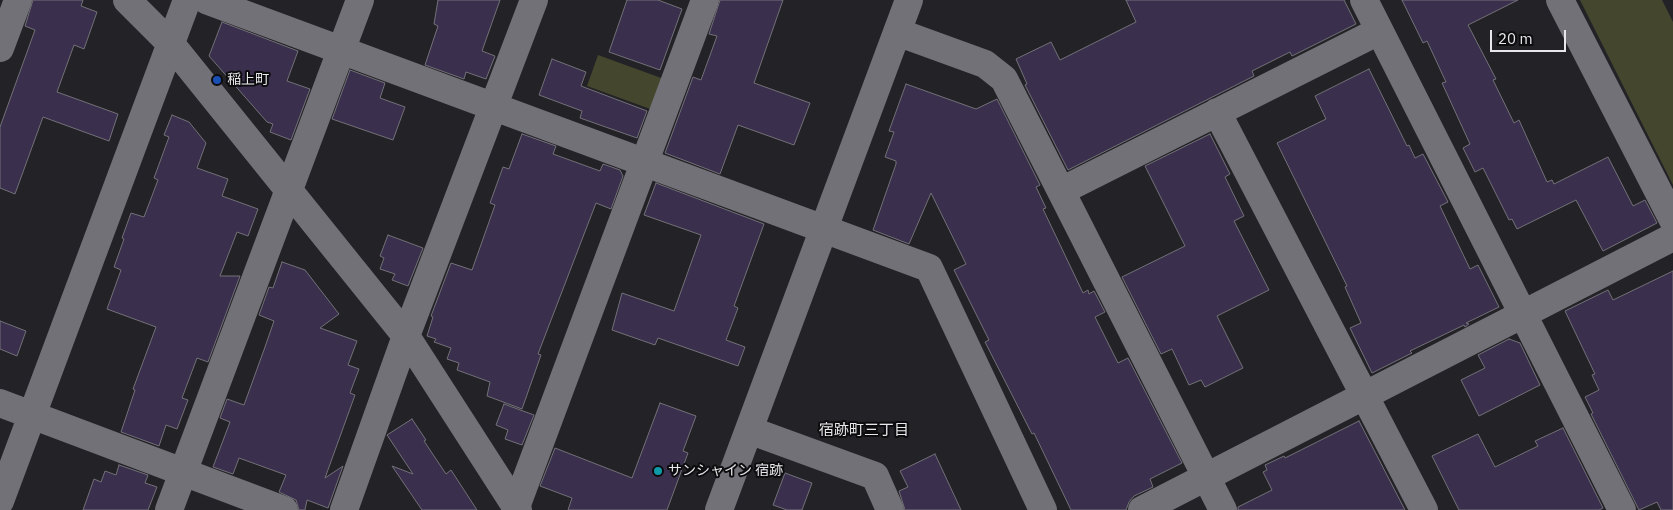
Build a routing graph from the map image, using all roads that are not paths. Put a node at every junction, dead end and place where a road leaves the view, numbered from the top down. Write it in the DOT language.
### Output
graph roads {
  1 [pos="18,0"];
  2 [pos="127,0"];
  3 [pos="187,0"];
  4 [pos="206,0"];
  5 [pos="360,0"];
  6 [pos="534,0"];
  7 [pos="705,0"];
  8 [pos="909,0"];
  9 [pos="1364,0"];
  10 [pos="1560,0"];
  11 [pos="1379,31"];
  12 [pos="896,32"];
  13 [pos="171,44"];
  14 [pos="0,48"];
  15 [pos="341,49"];
  16 [pos="494,107"];
  17 [pos="1217,112"];
  18 [pos="644,164"];
  19 [pos="289,190"];
  20 [pos="1061,191"];
  21 [pos="1673,220"];
  22 [pos="823,231"];
  23 [pos="1673,237"];
  24 [pos="1522,315"];
  25 [pos="406,336"];
  26 [pos="1365,396"];
  27 [pos="0,403"];
  28 [pos="32,415"];
  29 [pos="749,430"];
  30 [pos="182,472"];
  31 [pos="1206,477"];
  32 [pos="0,501"];
  33 [pos="517,509"];
  34 [pos="168,510"];
  35 [pos="284,510"];
  36 [pos="344,510"];
  37 [pos="719,510"];
  38 [pos="890,510"];
  39 [pos="1043,510"];
  40 [pos="1142,510"];
  41 [pos="1223,510"];
  42 [pos="1424,510"];
  43 [pos="1622,510"];
  1 -- 14 [label="street"];
  2 -- 13 [label="street"];
  3 -- 13 [label="street"];
  4 -- 15 [label="street"];
  5 -- 15 [label="street"];
  6 -- 16 [label="street"];
  7 -- 18 [label="street"];
  8 -- 12 [label="street"];
  9 -- 11 [label="street"];
  10 -- 21 [label="street"];
  11 -- 17 [label="street"];
  11 -- 24 [label="street"];
  12 -- 20 [label="street"];
  12 -- 22 [label="street"];
  13 -- 19 [label="street"];
  13 -- 28 [label="street"];
  15 -- 16 [label="street"];
  15 -- 19 [label="street"];
  16 -- 18 [label="street"];
  16 -- 25 [label="street"];
  17 -- 20 [label="street"];
  17 -- 26 [label="street"];
  18 -- 22 [label="street"];
  18 -- 33 [label="street"];
  19 -- 25 [label="street"];
  19 -- 30 [label="street"];
  20 -- 31 [label="street"];
  22 -- 29 [label="street"];
  22 -- 39 [label="street"];
  23 -- 24 [label="street"];
  24 -- 26 [label="street"];
  24 -- 43 [label="street"];
  25 -- 33 [label="street"];
  25 -- 36 [label="street"];
  26 -- 31 [label="street"];
  26 -- 42 [label="street"];
  27 -- 28 [label="street"];
  28 -- 30 [label="street"];
  28 -- 32 [label="street"];
  29 -- 37 [label="street"];
  29 -- 38 [label="street"];
  30 -- 34 [label="street"];
  30 -- 35 [label="street"];
  31 -- 40 [label="street"];
  31 -- 41 [label="street"];
}
